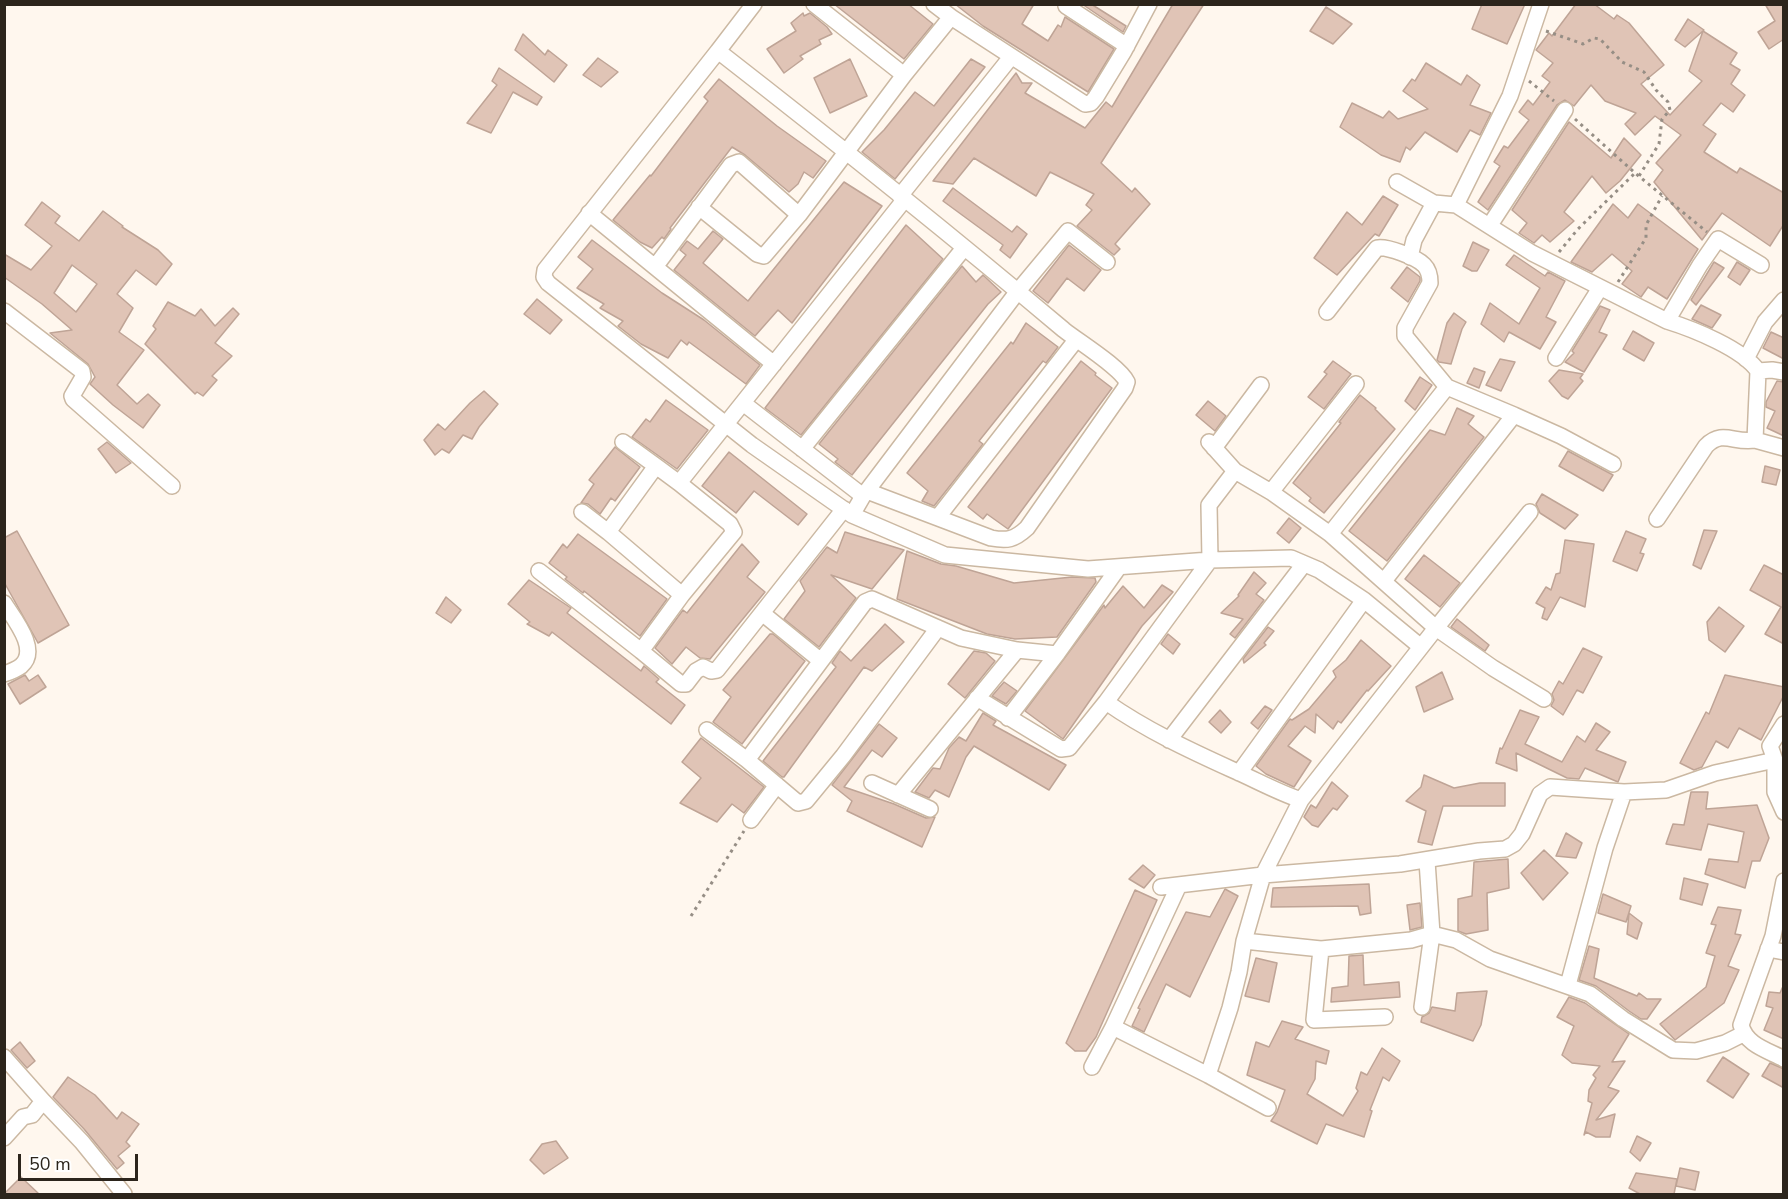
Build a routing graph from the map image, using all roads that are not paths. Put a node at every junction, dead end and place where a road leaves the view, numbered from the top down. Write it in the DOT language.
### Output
graph roads {
  1 [pos="814,4"];
  2 [pos="934,4"];
  3 [pos="1149,4"];
  4 [pos="1541,4"];
  5 [pos="1066,6"];
  6 [pos="748,7"];
  7 [pos="951,17"];
  8 [pos="1127,46"];
  9 [pos="718,51"];
  10 [pos="1011,57"];
  11 [pos="904,75"];
  12 [pos="1565,110"];
  13 [pos="848,152"];
  14 [pos="1397,182"];
  15 [pos="902,198"];
  16 [pos="1434,203"];
  17 [pos="1456,205"];
  18 [pos="699,207"];
  19 [pos="589,213"];
  20 [pos="799,215"];
  21 [pos="1490,225"];
  22 [pos="964,248"];
  23 [pos="1410,257"];
  24 [pos="1107,262"];
  25 [pos="1761,265"];
  26 [pos="655,267"];
  27 [pos="1018,291"];
  28 [pos="1605,291"];
  29 [pos="1784,300"];
  30 [pos="4,311"];
  31 [pos="1327,312"];
  32 [pos="1667,321"];
  33 [pos="1076,340"];
  34 [pos="1556,358"];
  35 [pos="1746,359"];
  36 [pos="774,364"];
  37 [pos="1758,371"];
  38 [pos="1784,372"];
  39 [pos="1356,384"];
  40 [pos="1261,385"];
  41 [pos="1447,387"];
  42 [pos="743,403"];
  43 [pos="1514,415"];
  44 [pos="726,423"];
  45 [pos="1755,440"];
  46 [pos="623,442"];
  47 [pos="1784,448"];
  48 [pos="802,449"];
  49 [pos="1613,464"];
  50 [pos="656,466"];
  51 [pos="1235,471"];
  52 [pos="679,483"];
  53 [pos="172,486"];
  54 [pos="1271,492"];
  55 [pos="865,494"];
  56 [pos="582,512"];
  57 [pos="848,512"];
  58 [pos="1530,512"];
  59 [pos="938,517"];
  60 [pos="1657,519"];
  61 [pos="608,532"];
  62 [pos="1330,534"];
  63 [pos="1210,560"];
  64 [pos="1304,564"];
  65 [pos="1119,567"];
  66 [pos="539,571"];
  67 [pos="1384,581"];
  68 [pos="682,595"];
  69 [pos="1364,600"];
  70 [pos="4,603"];
  71 [pos="762,613"];
  72 [pos="938,628"];
  73 [pos="1436,628"];
  74 [pos="1421,647"];
  75 [pos="1017,650"];
  76 [pos="640,651"];
  77 [pos="1057,654"];
  78 [pos="821,661"];
  79 [pos="4,674"];
  80 [pos="976,698"];
  81 [pos="1544,699"];
  82 [pos="1106,702"];
  83 [pos="1008,718"];
  84 [pos="1784,724"];
  85 [pos="707,730"];
  86 [pos="1169,740"];
  87 [pos="747,760"];
  88 [pos="1775,760"];
  89 [pos="1239,773"];
  90 [pos="872,783"];
  91 [pos="777,785"];
  92 [pos="1624,792"];
  93 [pos="898,795"];
  94 [pos="1301,800"];
  95 [pos="930,809"];
  96 [pos="1784,812"];
  97 [pos="751,820"];
  98 [pos="1426,861"];
  99 [pos="1263,875"];
  100 [pos="1784,881"];
  101 [pos="1179,885"];
  102 [pos="1161,887"];
  103 [pos="1432,934"];
  104 [pos="1244,941"];
  105 [pos="1321,949"];
  106 [pos="1776,950"];
  107 [pos="1568,985"];
  108 [pos="1422,1008"];
  109 [pos="1386,1017"];
  110 [pos="1113,1028"];
  111 [pos="1743,1034"];
  112 [pos="4,1057"];
  113 [pos="1784,1059"];
  114 [pos="1092,1067"];
  115 [pos="1208,1075"];
  116 [pos="43,1101"];
  117 [pos="1268,1108"];
  118 [pos="4,1138"];
  119 [pos="124,1194"];
  1 -- 11 [label="street"];
  2 -- 7 [label="street"];
  3 -- 8 [label="street"];
  4 -- 17 [label="street"];
  5 -- 8 [label="street"];
  6 -- 9 [label="street"];
  7 -- 10 [label="street"];
  7 -- 11 [label="street"];
  8 -- 10 [label="street"];
  9 -- 13 [label="street"];
  9 -- 19 [label="street"];
  10 -- 15 [label="street"];
  11 -- 13 [label="street"];
  12 -- 21 [label="street"];
  13 -- 15 [label="street"];
  13 -- 20 [label="street"];
  14 -- 16 [label="street"];
  15 -- 22 [label="street"];
  15 -- 36 [label="street"];
  16 -- 17 [label="street"];
  16 -- 23 [label="street"];
  17 -- 21 [label="street"];
  18 -- 20 [label="street"];
  18 -- 20 [label="street"];
  18 -- 26 [label="street"];
  19 -- 26 [label="street"];
  19 -- 44 [label="street"];
  21 -- 28 [label="street"];
  22 -- 27 [label="street"];
  22 -- 48 [label="street"];
  23 -- 31 [label="street"];
  23 -- 41 [label="street"];
  24 -- 27 [label="street"];
  25 -- 32 [label="street"];
  26 -- 36 [label="street"];
  27 -- 33 [label="street"];
  27 -- 55 [label="street"];
  28 -- 32 [label="street"];
  28 -- 34 [label="street"];
  29 -- 35 [label="street"];
  30 -- 53 [label="street"];
  32 -- 35 [label="street"];
  33 -- 59 [label="street"];
  33 -- 59 [label="street"];
  35 -- 37 [label="street"];
  36 -- 42 [label="street"];
  37 -- 38 [label="street"];
  37 -- 45 [label="street"];
  39 -- 54 [label="street"];
  40 -- 51 [label="street"];
  41 -- 43 [label="street"];
  41 -- 62 [label="street"];
  42 -- 44 [label="street"];
  42 -- 48 [label="street"];
  43 -- 49 [label="street"];
  43 -- 67 [label="street"];
  44 -- 52 [label="street"];
  44 -- 57 [label="street"];
  45 -- 47 [label="street"];
  45 -- 60 [label="street"];
  46 -- 50 [label="street"];
  48 -- 55 [label="street"];
  50 -- 52 [label="street"];
  50 -- 61 [label="street"];
  51 -- 54 [label="street"];
  51 -- 63 [label="street"];
  52 -- 68 [label="street"];
  54 -- 62 [label="street"];
  55 -- 57 [label="street"];
  55 -- 59 [label="street"];
  56 -- 61 [label="street"];
  57 -- 65 [label="street"];
  57 -- 71 [label="street"];
  58 -- 73 [label="street"];
  61 -- 68 [label="street"];
  62 -- 67 [label="street"];
  63 -- 64 [label="street"];
  63 -- 65 [label="street"];
  63 -- 82 [label="street"];
  64 -- 69 [label="street"];
  64 -- 86 [label="street"];
  65 -- 77 [label="street"];
  66 -- 76 [label="street"];
  67 -- 73 [label="street"];
  68 -- 76 [label="street"];
  69 -- 74 [label="street"];
  69 -- 89 [label="street"];
  70 -- 79 [label="street"];
  71 -- 76 [label="street"];
  71 -- 78 [label="street"];
  72 -- 75 [label="street"];
  72 -- 78 [label="street"];
  72 -- 91 [label="street"];
  73 -- 74 [label="street"];
  73 -- 81 [label="street"];
  74 -- 94 [label="street"];
  75 -- 77 [label="street"];
  75 -- 80 [label="street"];
  77 -- 83 [label="street"];
  78 -- 87 [label="street"];
  80 -- 83 [label="street"];
  80 -- 93 [label="street"];
  82 -- 83 [label="street"];
  82 -- 86 [label="street"];
  84 -- 88 [label="street"];
  85 -- 87 [label="street"];
  86 -- 89 [label="street"];
  87 -- 91 [label="street"];
  88 -- 92 [label="street"];
  88 -- 96 [label="street"];
  89 -- 94 [label="street"];
  90 -- 93 [label="street"];
  91 -- 97 [label="street"];
  92 -- 98 [label="street"];
  92 -- 107 [label="street"];
  93 -- 95 [label="street"];
  94 -- 99 [label="street"];
  98 -- 99 [label="street"];
  98 -- 103 [label="street"];
  99 -- 101 [label="street"];
  99 -- 104 [label="street"];
  100 -- 106 [label="street"];
  101 -- 102 [label="street"];
  101 -- 110 [label="street"];
  103 -- 105 [label="street"];
  103 -- 107 [label="street"];
  103 -- 108 [label="street"];
  104 -- 105 [label="street"];
  104 -- 115 [label="street"];
  105 -- 109 [label="street"];
  106 -- 111 [label="street"];
  107 -- 111 [label="street"];
  110 -- 114 [label="street"];
  110 -- 115 [label="street"];
  111 -- 113 [label="street"];
  112 -- 116 [label="street"];
  115 -- 117 [label="street"];
  116 -- 118 [label="street"];
  116 -- 119 [label="street"];
}
